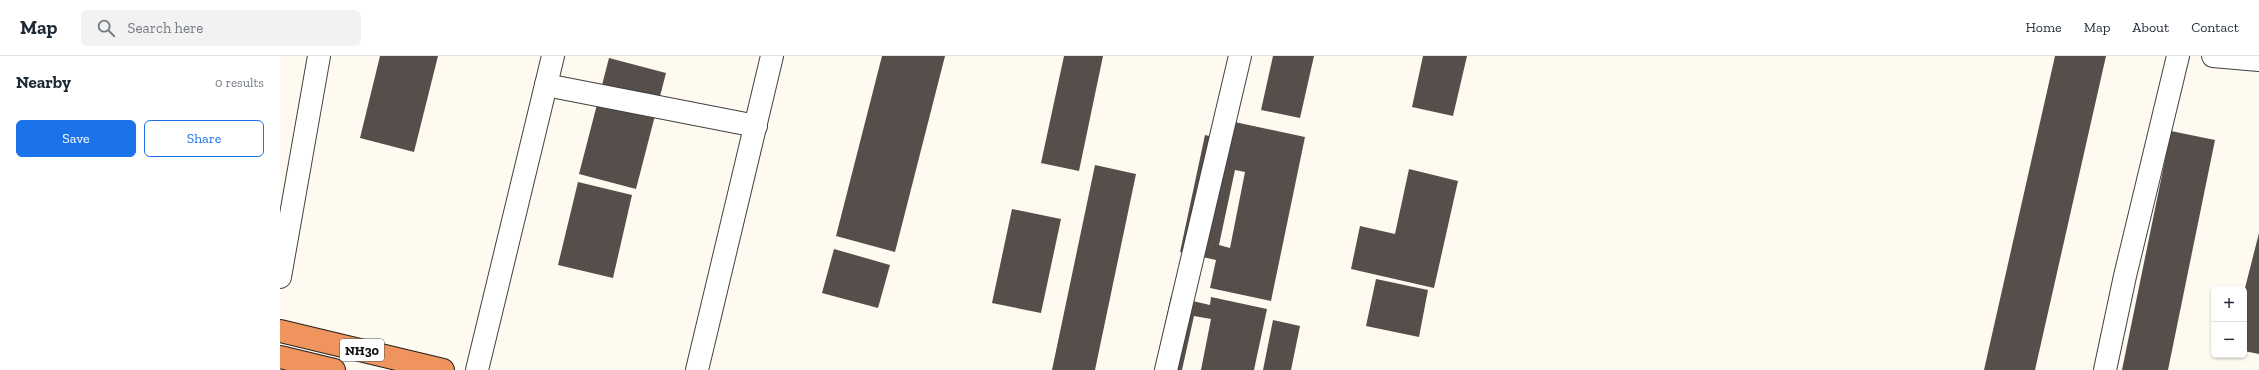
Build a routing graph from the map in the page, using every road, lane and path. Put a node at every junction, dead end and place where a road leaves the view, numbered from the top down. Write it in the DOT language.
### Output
graph roads {
  1 [pos="319,56"];
  2 [pos="553,56"];
  3 [pos="772,56"];
  4 [pos="1240,56"];
  5 [pos="2178,56"];
  6 [pos="2213,56"];
  7 [pos="2259,60"];
  8 [pos="546,85"];
  9 [pos="756,126"];
  10 [pos="280,277"];
  11 [pos="280,331"];
  12 [pos="280,357"];
  13 [pos="334,370"];
  14 [pos="443,370"];
  15 [pos="477,370"];
  16 [pos="697,370"];
  17 [pos="1166,370"];
  18 [pos="2105,370"];
  1 -- 10 [label="street"];
  2 -- 8 [label="street"];
  3 -- 9 [label="street"];
  4 -- 17 [label="street"];
  5 -- 18 [label="street"];
  6 -- 7 [label="street"];
  8 -- 9 [label="street"];
  8 -- 15 [label="street"];
  9 -- 16 [label="street"];
  11 -- 14 [label="highway, NH30"];
  12 -- 13 [label="highway, NH30"];
}
